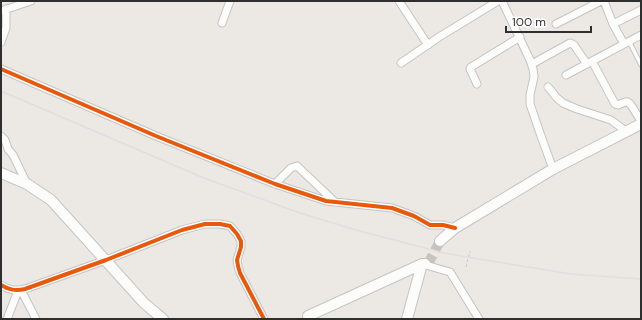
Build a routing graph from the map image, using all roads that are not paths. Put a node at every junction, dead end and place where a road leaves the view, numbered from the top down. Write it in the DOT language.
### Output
graph roads {
  1 [pos="31,1"];
  2 [pos="230,1"];
  3 [pos="399,1"];
  4 [pos="498,1"];
  5 [pos="502,1"];
  6 [pos="604,1"];
  7 [pos="4,10"];
  8 [pos="641,10"];
  9 [pos="222,23"];
  10 [pos="556,24"];
  11 [pos="613,24"];
  12 [pos="641,35"];
  13 [pos="520,37"];
  14 [pos="1,42"];
  15 [pos="626,43"];
  16 [pos="428,45"];
  17 [pos="590,62"];
  18 [pos="401,63"];
  19 [pos="532,64"];
  20 [pos="641,65"];
  21 [pos="1,69"];
  22 [pos="566,75"];
  23 [pos="477,84"];
  24 [pos="548,87"];
  25 [pos="641,123"];
  26 [pos="626,132"];
  27 [pos="1,136"];
  28 [pos="553,168"];
  29 [pos="1,173"];
  30 [pos="27,184"];
  31 [pos="276,184"];
  32 [pos="335,202"];
  33 [pos="455,228"];
  34 [pos="440,241"];
  35 [pos="106,260"];
  36 [pos="425,264"];
  37 [pos="1,285"];
  38 [pos="20,290"];
  39 [pos="307,318"];
  40 [pos="7,319"];
  41 [pos="36,319"];
  42 [pos="163,319"];
  43 [pos="264,319"];
  44 [pos="406,319"];
  45 [pos="479,319"];
  1 -- 7 [label="street"];
  2 -- 9 [label="street"];
  3 -- 16 [label="street"];
  4 -- 16 [label="street"];
  5 -- 13 [label="street"];
  6 -- 10 [label="street"];
  6 -- 11 [label="street"];
  7 -- 14 [label="street"];
  8 -- 11 [label="street"];
  11 -- 15 [label="street"];
  12 -- 15 [label="street"];
  13 -- 19 [label="street"];
  13 -- 23 [label="street"];
  15 -- 17 [label="street"];
  15 -- 20 [label="lane"];
  16 -- 18 [label="street"];
  17 -- 19 [label="street"];
  17 -- 22 [label="street"];
  17 -- 25 [label="street"];
  19 -- 28 [label="street"];
  21 -- 31 [label="street"];
  24 -- 26 [label="street"];
  25 -- 26 [label="main road"];
  26 -- 28 [label="main road"];
  27 -- 30 [label="street"];
  28 -- 33 [label="main road"];
  29 -- 30 [label="main road"];
  30 -- 35 [label="main road"];
  31 -- 32 [label="street"];
  31 -- 32 [label="street"];
  32 -- 33 [label="street"];
  33 -- 34 [label="main road"];
  35 -- 38 [label="street"];
  35 -- 42 [label="main road"];
  35 -- 43 [label="street"];
  36 -- 39 [label="main road"];
  36 -- 44 [label="main road"];
  36 -- 45 [label="street"];
  37 -- 38 [label="street"];
  38 -- 40 [label="street"];
  38 -- 41 [label="street"];
}
